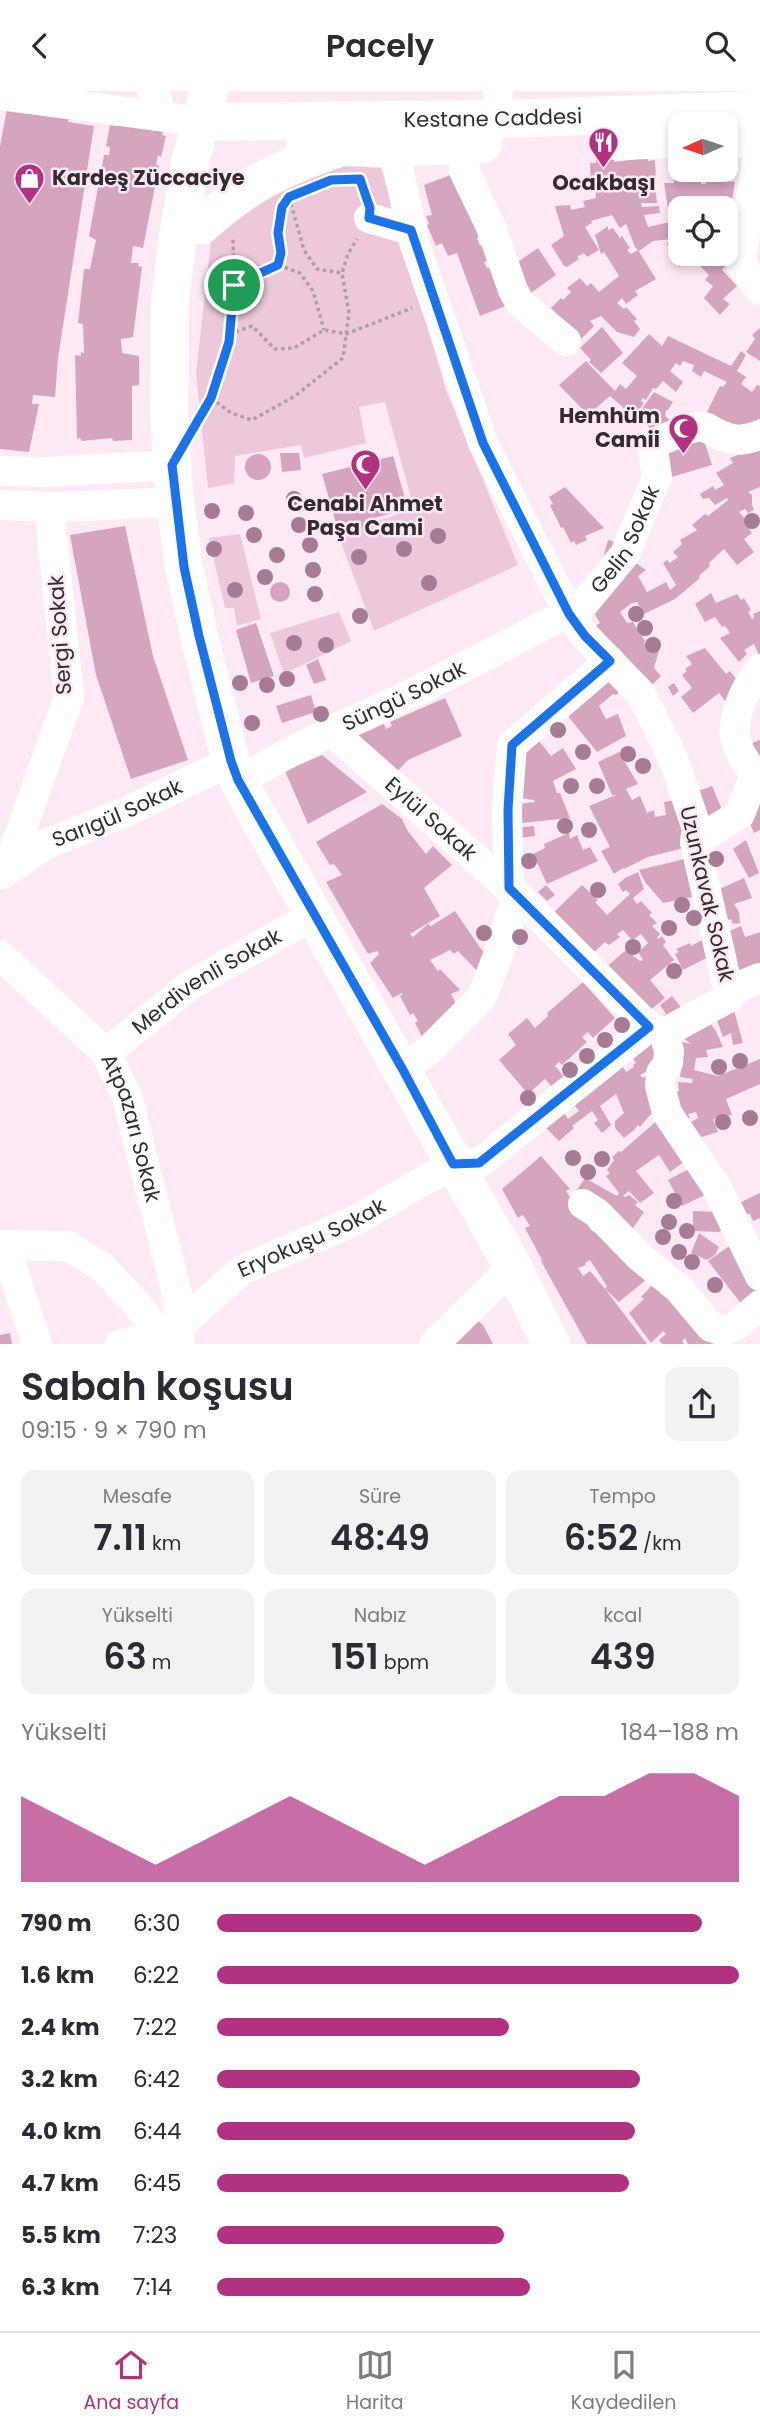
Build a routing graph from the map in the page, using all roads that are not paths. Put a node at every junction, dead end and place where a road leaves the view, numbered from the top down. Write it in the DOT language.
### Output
graph roads {
  1 [pos="0,95"];
  2 [pos="108,100"];
  3 [pos="154,103"];
  4 [pos="498,105"];
  5 [pos="760,110"];
  6 [pos="214,119"];
  7 [pos="760,138"];
  8 [pos="668,139"];
  9 [pos="738,139"];
  10 [pos="467,145"];
  11 [pos="760,145"];
  12 [pos="358,160"];
  13 [pos="216,212"];
  14 [pos="369,218"];
  15 [pos="411,230"];
  16 [pos="760,290"];
  17 [pos="566,341"];
  18 [pos="170,350"];
  19 [pos="760,435"];
  20 [pos="172,465"];
  21 [pos="0,471"];
  22 [pos="175,502"];
  23 [pos="0,505"];
  24 [pos="49,507"];
  25 [pos="569,614"];
  26 [pos="610,661"];
  27 [pos="760,669"];
  28 [pos="331,731"];
  29 [pos="234,771"];
  30 [pos="695,842"];
  31 [pos="3,874"];
  32 [pos="513,891"];
  33 [pos="314,915"];
  34 [pos="0,955"];
  35 [pos="760,978"];
  36 [pos="730,997"];
  37 [pos="657,1030"];
  38 [pos="106,1053"];
  39 [pos="403,1070"];
  40 [pos="453,1164"];
  41 [pos="583,1204"];
  42 [pos="4,1246"];
  43 [pos="513,1267"];
  44 [pos="760,1276"];
  45 [pos="760,1305"];
  46 [pos="173,1338"];
  47 [pos="37,1344"];
  48 [pos="120,1344"];
  49 [pos="435,1344"];
  50 [pos="551,1344"];
  1 -- 2 [label="street"];
  2 -- 3 [label="street"];
  3 -- 6 [label="street"];
  4 -- 5 [label="main road, Kestane Caddesi"];
  4 -- 6 [label="main road, Kestane Caddesi"];
  6 -- 12 [label="main road, Kestane Caddesi"];
  6 -- 13 [label="main road"];
  6 -- 18 [label="main road"];
  7 -- 9 [label="main road"];
  8 -- 10 [label="main road, Kestane Caddesi"];
  10 -- 12 [label="main road, Kestane Caddesi"];
  10 -- 17 [label="street"];
  11 -- 16 [label="street"];
  12 -- 13 [label="main road"];
  12 -- 15 [label="street, Uzunkavak Sokak"];
  13 -- 18 [label="main road"];
  14 -- 15 [label="street"];
  15 -- 25 [label="street, Uzunkavak Sokak"];
  18 -- 20 [label="main road"];
  19 -- 25 [label="street, Gelin Sokak"];
  20 -- 21 [label="street"];
  20 -- 22 [label="main road"];
  22 -- 24 [label="street"];
  22 -- 29 [label="main road"];
  23 -- 24 [label="street"];
  24 -- 31 [label="street, Sergi Sokak"];
  25 -- 26 [label="street, Uzunkavak Sokak"];
  25 -- 28 [label="street, Süngü Sokak"];
  26 -- 30 [label="street, Uzunkavak Sokak"];
  26 -- 32 [label="street"];
  27 -- 30 [label="street"];
  28 -- 29 [label="street, Süngü Sokak"];
  28 -- 32 [label="street, Eylül Sokak"];
  29 -- 31 [label="street, Sarıgül Sokak"];
  29 -- 33 [label="main road"];
  30 -- 36 [label="street, Uzunkavak Sokak"];
  32 -- 37 [label="street, Eylül Sokak"];
  32 -- 39 [label="street"];
  33 -- 38 [label="street, Merdivenli Sokak"];
  33 -- 39 [label="main road"];
  34 -- 38 [label="street, Atpazarı Sokak"];
  35 -- 36 [label="street, Eryokuşu Sokak"];
  36 -- 37 [label="street, Eryokuşu Sokak"];
  37 -- 40 [label="street, Eryokuşu Sokak"];
  37 -- 44 [label="street"];
  38 -- 46 [label="street, Atpazarı Sokak"];
  39 -- 40 [label="main road"];
  40 -- 43 [label="main road"];
  40 -- 46 [label="street, Eryokuşu Sokak"];
  41 -- 45 [label="street"];
  42 -- 46 [label="street"];
  42 -- 47 [label="street"];
  43 -- 49 [label="street"];
  43 -- 50 [label="main road"];
  46 -- 48 [label="street"];
}
